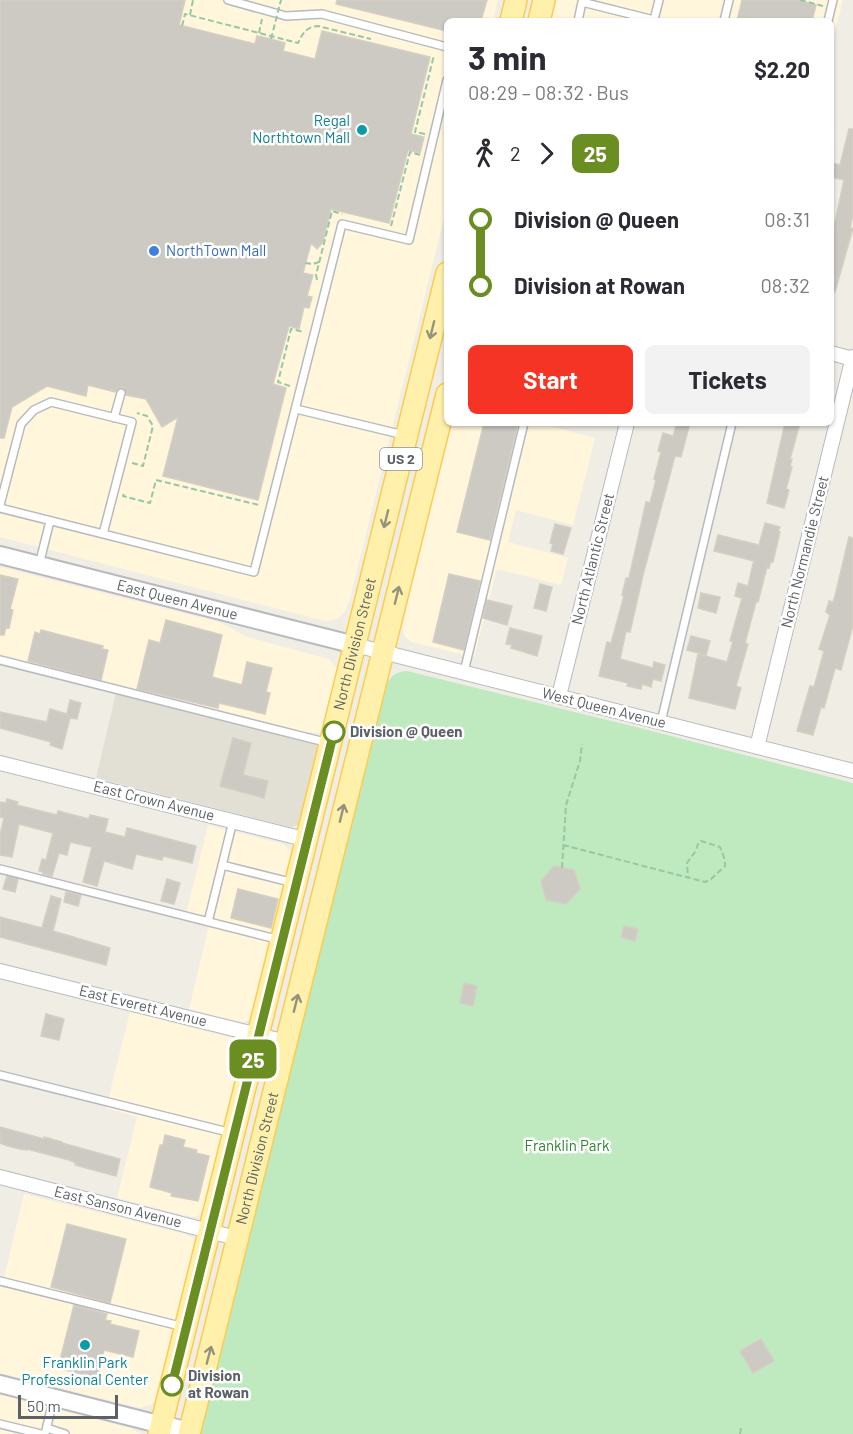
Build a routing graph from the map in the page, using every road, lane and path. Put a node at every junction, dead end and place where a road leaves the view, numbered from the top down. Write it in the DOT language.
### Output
graph roads {
  1 [pos="194,0"];
  2 [pos="228,0"];
  3 [pos="281,0"];
  4 [pos="516,0"];
  5 [pos="544,0"];
  6 [pos="659,0"];
  7 [pos="729,0"];
  8 [pos="800,0"];
  9 [pos="832,4"];
  10 [pos="264,10"];
  11 [pos="190,15"];
  12 [pos="512,18"];
  13 [pos="540,18"];
  14 [pos="579,18"];
  15 [pos="646,18"];
  16 [pos="654,18"];
  17 [pos="725,18"];
  18 [pos="182,26"];
  19 [pos="259,33"];
  20 [pos="271,37"];
  21 [pos="380,41"];
  22 [pos="444,45"];
  23 [pos="435,55"];
  24 [pos="444,93"];
  25 [pos="427,135"];
  26 [pos="422,155"];
  27 [pos="342,214"];
  28 [pos="381,224"];
  29 [pos="319,262"];
  30 [pos="305,263"];
  31 [pos="317,283"];
  32 [pos="444,285"];
  33 [pos="304,332"];
  34 [pos="834,354"];
  35 [pos="853,358"];
  36 [pos="121,393"];
  37 [pos="288,396"];
  38 [pos="444,406"];
  39 [pos="296,409"];
  40 [pos="137,413"];
  41 [pos="156,417"];
  42 [pos="114,418"];
  43 [pos="151,421"];
  44 [pos="523,426"];
  45 [pos="626,426"];
  46 [pos="731,426"];
  47 [pos="407,436"];
  48 [pos="132,463"];
  49 [pos="126,485"];
  50 [pos="0,506"];
  51 [pos="262,506"];
  52 [pos="50,521"];
  53 [pos="103,534"];
  54 [pos="0,555"];
  55 [pos="39,565"];
  56 [pos="356,645"];
  57 [pos="382,652"];
  58 [pos="0,660"];
  59 [pos="464,672"];
  60 [pos="559,696"];
  61 [pos="661,722"];
  62 [pos="332,744"];
  63 [pos="582,744"];
  64 [pos="757,747"];
  65 [pos="0,763"];
  66 [pos="853,771"];
  67 [pos="233,821"];
  68 [pos="308,840"];
  69 [pos="563,845"];
  70 [pos="222,866"];
  71 [pos="0,868"];
  72 [pos="562,868"];
  73 [pos="688,878"];
  74 [pos="297,884"];
  75 [pos="208,922"];
  76 [pos="282,941"];
  77 [pos="0,970"];
  78 [pos="259,1035"];
  79 [pos="286,1042"];
  80 [pos="0,1075"];
  81 [pos="234,1134"];
  82 [pos="0,1177"];
  83 [pos="210,1231"];
  84 [pos="237,1238"];
  85 [pos="0,1281"];
  86 [pos="186,1328"];
  87 [pos="0,1384"];
  88 [pos="54,1397"];
  89 [pos="0,1424"];
  90 [pos="741,1428"];
  91 [pos="160,1430"];
  92 [pos="45,1432"];
  93 [pos="189,1433"];
  94 [pos="65,1434"];
  95 [pos="740,1434"];
  1 -- 11 [label="path"];
  2 -- 10 [label="lane"];
  3 -- 20 [label="path, bridge"];
  4 -- 12 [label="main road"];
  5 -- 13 [label="main road"];
  6 -- 16 [label="lane"];
  7 -- 17 [label="lane"];
  8 -- 9 [label="path"];
  10 -- 19 [label="path"];
  10 -- 22 [label="lane"];
  11 -- 18 [label="path"];
  11 -- 19 [label="path"];
  14 -- 15 [label="lane"];
  19 -- 20 [label="path"];
  20 -- 21 [label="path"];
  23 -- 25 [label="path"];
  24 -- 39 [label="lane"];
  26 -- 28 [label="path"];
  27 -- 29 [label="path"];
  29 -- 30 [label="path"];
  29 -- 31 [label="path"];
  32 -- 47 [label="main road, North Division Street / US 2, one-way"];
  33 -- 37 [label="path"];
  34 -- 35 [label="street"];
  35 -- 64 [label="street, North Normandie Street"];
  36 -- 42 [label="lane"];
  57 -- 38 [label="main road, North Division Street / US 2, one-way"];
  39 -- 47 [label="lane"];
  39 -- 53 [label="lane"];
  40 -- 43 [label="path"];
  41 -- 43 [label="path"];
  42 -- 50 [label="lane"];
  42 -- 53 [label="lane"];
  43 -- 48 [label="path"];
  44 -- 59 [label="lane"];
  45 -- 60 [label="street, North Atlantic Street"];
  46 -- 61 [label="lane"];
  47 -- 56 [label="main road, North Division Street / US 2, one-way"];
  49 -- 51 [label="path"];
  50 -- 52 [label="lane"];
  52 -- 53 [label="lane"];
  52 -- 55 [label="lane"];
  54 -- 55 [label="street, East Queen Avenue"];
  55 -- 56 [label="street, East Queen Avenue"];
  56 -- 57 [label="street, West Queen Avenue"];
  56 -- 62 [label="main road, North Division Street / US 2"];
  57 -- 59 [label="street, West Queen Avenue"];
  79 -- 57 [label="main road, North Division Street / US 2, one-way"];
  58 -- 62 [label="lane"];
  59 -- 60 [label="street, West Queen Avenue"];
  60 -- 61 [label="street, West Queen Avenue"];
  61 -- 64 [label="street, West Queen Avenue"];
  62 -- 68 [label="main road, North Division Street / US 2"];
  63 -- 69 [label="path"];
  64 -- 66 [label="street, West Queen Avenue"];
  65 -- 67 [label="street, East Crown Avenue"];
  67 -- 68 [label="street, East Crown Avenue"];
  67 -- 70 [label="lane"];
  68 -- 74 [label="main road, North Division Street / US 2"];
  69 -- 72 [label="path"];
  69 -- 73 [label="path"];
  70 -- 74 [label="lane"];
  70 -- 75 [label="lane"];
  71 -- 75 [label="lane"];
  73 -- 73 [label="path"];
  74 -- 76 [label="main road, North Division Street / US 2"];
  75 -- 76 [label="lane"];
  76 -- 78 [label="main road, North Division Street / US 2"];
  77 -- 78 [label="street, East Everett Avenue"];
  78 -- 79 [label="street, East Everett Avenue"];
  78 -- 81 [label="main road, North Division Street / US 2"];
  79 -- 84 [label="main road, North Division Street / US 2"];
  80 -- 81 [label="lane"];
  81 -- 83 [label="main road, North Division Street / US 2"];
  82 -- 83 [label="street, East Sanson Avenue"];
  83 -- 84 [label="street, East Sanson Avenue"];
  83 -- 86 [label="main road, North Division Street / US 2"];
  93 -- 84 [label="main road, North Division Street / US 2, one-way"];
  85 -- 86 [label="lane"];
  86 -- 91 [label="main road, North Division Street / US 2"];
  87 -- 88 [label="street"];
  88 -- 91 [label="street"];
  88 -- 92 [label="lane"];
  89 -- 92 [label="lane"];
  90 -- 95 [label="path"];
  91 -- 93 [label="main road"];
  92 -- 94 [label="lane"];
}
